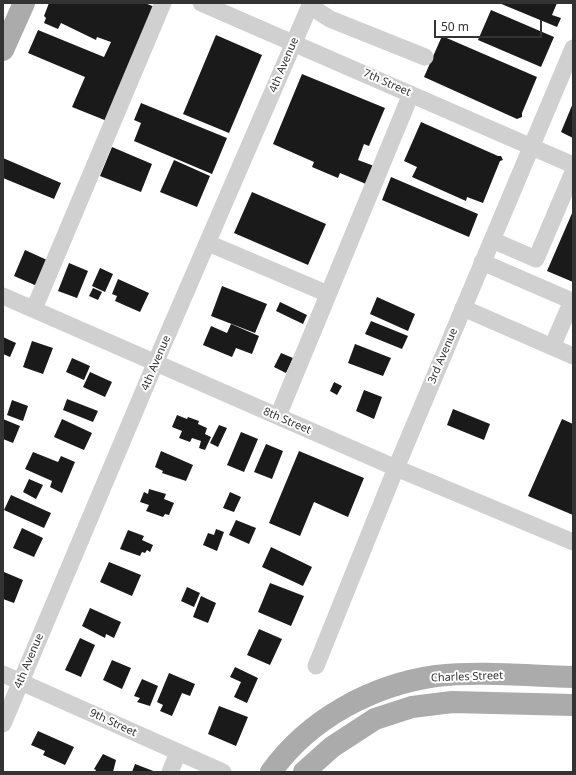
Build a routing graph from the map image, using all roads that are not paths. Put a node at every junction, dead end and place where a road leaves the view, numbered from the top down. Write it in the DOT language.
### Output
graph roads {
  1 [pos="24,3"];
  2 [pos="163,3"];
  3 [pos="201,3"];
  4 [pos="310,4"];
  5 [pos="294,42"];
  6 [pos="573,48"];
  7 [pos="3,50"];
  8 [pos="425,57"];
  9 [pos="411,94"];
  10 [pos="532,146"];
  11 [pos="573,165"];
  12 [pos="573,172"];
  13 [pos="492,240"];
  14 [pos="208,244"];
  15 [pos="482,262"];
  16 [pos="328,294"];
  17 [pos="3,296"];
  18 [pos="572,301"];
  19 [pos="463,308"];
  20 [pos="34,310"];
  21 [pos="552,347"];
  22 [pos="573,356"];
  23 [pos="155,363"];
  24 [pos="278,416"];
  25 [pos="396,468"];
  26 [pos="573,542"];
  27 [pos="316,666"];
  28 [pos="3,674"];
  29 [pos="573,678"];
  30 [pos="21,681"];
  31 [pos="573,705"];
  32 [pos="3,724"];
  33 [pos="178,753"];
  34 [pos="170,772"];
  35 [pos="223,772"];
  36 [pos="272,772"];
  37 [pos="304,772"];
  1 -- 7 [label="main road"];
  2 -- 20 [label="street"];
  3 -- 5 [label="street, 7th Street"];
  4 -- 5 [label="street, 4th Avenue"];
  4 -- 8 [label="street"];
  5 -- 9 [label="street, 7th Street"];
  5 -- 14 [label="street, 4th Avenue"];
  6 -- 10 [label="street, 3rd Avenue"];
  9 -- 10 [label="street, 7th Street"];
  9 -- 16 [label="street"];
  10 -- 11 [label="street, 7th Street"];
  10 -- 13 [label="street, 3rd Avenue"];
  12 -- 13 [label="street"];
  13 -- 15 [label="street, 3rd Avenue"];
  14 -- 16 [label="street"];
  14 -- 23 [label="street, 4th Avenue"];
  15 -- 18 [label="street"];
  15 -- 19 [label="street, 3rd Avenue"];
  16 -- 24 [label="street"];
  17 -- 20 [label="street, 8th Street"];
  18 -- 21 [label="street"];
  19 -- 21 [label="street"];
  19 -- 25 [label="street, 3rd Avenue"];
  20 -- 23 [label="street, 8th Street"];
  21 -- 22 [label="street"];
  23 -- 24 [label="street, 8th Street"];
  23 -- 30 [label="street, 4th Avenue"];
  24 -- 25 [label="street, 8th Street"];
  25 -- 26 [label="street, 8th Street"];
  25 -- 27 [label="street, 3rd Avenue"];
  28 -- 30 [label="street, 9th Street"];
  29 -- 36 [label="main road, Charles Street"];
  30 -- 32 [label="street, 4th Avenue"];
  30 -- 33 [label="street, 9th Street"];
  31 -- 37 [label="main road"];
  33 -- 34 [label="street"];
  33 -- 35 [label="street, 9th Street"];
}
